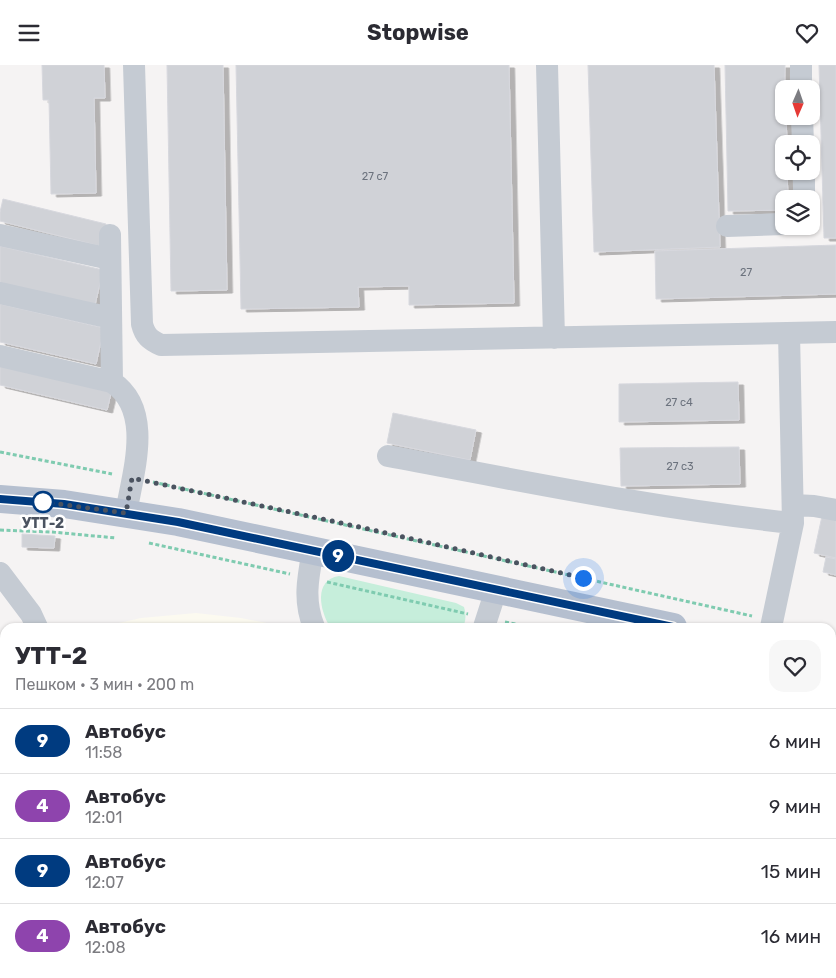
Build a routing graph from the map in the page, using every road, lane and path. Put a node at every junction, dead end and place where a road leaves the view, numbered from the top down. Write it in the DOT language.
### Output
graph roads {
  1 [pos="134,65"];
  2 [pos="547,65"];
  3 [pos="801,65"];
  4 [pos="801,80"];
  5 [pos="775,224"];
  6 [pos="727,226"];
  7 [pos="0,235"];
  8 [pos="110,235"];
  9 [pos="110,259"];
  10 [pos="0,293"];
  11 [pos="111,319"];
  12 [pos="836,332"];
  13 [pos="789,333"];
  14 [pos="554,338"];
  15 [pos="0,355"];
  16 [pos="112,382"];
  17 [pos="0,452"];
  18 [pos="388,456"];
  19 [pos="132,478"];
  20 [pos="0,499"];
  21 [pos="836,510"];
  22 [pos="793,514"];
  23 [pos="122,526"];
  24 [pos="0,530"];
  25 [pos="145,542"];
  26 [pos="313,550"];
  27 [pos="0,573"];
  28 [pos="308,577"];
  29 [pos="496,590"];
  30 [pos="35,623"];
  31 [pos="313,623"];
  32 [pos="486,623"];
  33 [pos="654,623"];
  34 [pos="768,623"];
  35 [pos="772,623"];
  1 -- 14 [label="lane"];
  2 -- 14 [label="lane"];
  3 -- 4 [label="lane"];
  5 -- 6 [label="lane"];
  7 -- 9 [label="lane"];
  8 -- 9 [label="lane"];
  9 -- 11 [label="lane"];
  10 -- 11 [label="lane"];
  11 -- 16 [label="lane"];
  12 -- 13 [label="lane"];
  13 -- 14 [label="lane"];
  13 -- 22 [label="lane"];
  15 -- 16 [label="lane"];
  16 -- 19 [label="lane"];
  17 -- 19 [label="path"];
  18 -- 22 [label="lane"];
  19 -- 23 [label="lane"];
  19 -- 34 [label="path"];
  20 -- 23 [label="main road"];
  21 -- 22 [label="lane"];
  22 -- 35 [label="lane"];
  23 -- 24 [label="path"];
  23 -- 26 [label="main road"];
  25 -- 28 [label="path"];
  26 -- 28 [label="lane"];
  26 -- 29 [label="main road"];
  27 -- 30 [label="lane"];
  28 -- 31 [label="lane"];
  28 -- 32 [label="path"];
  29 -- 32 [label="lane"];
  29 -- 33 [label="main road"];
}
